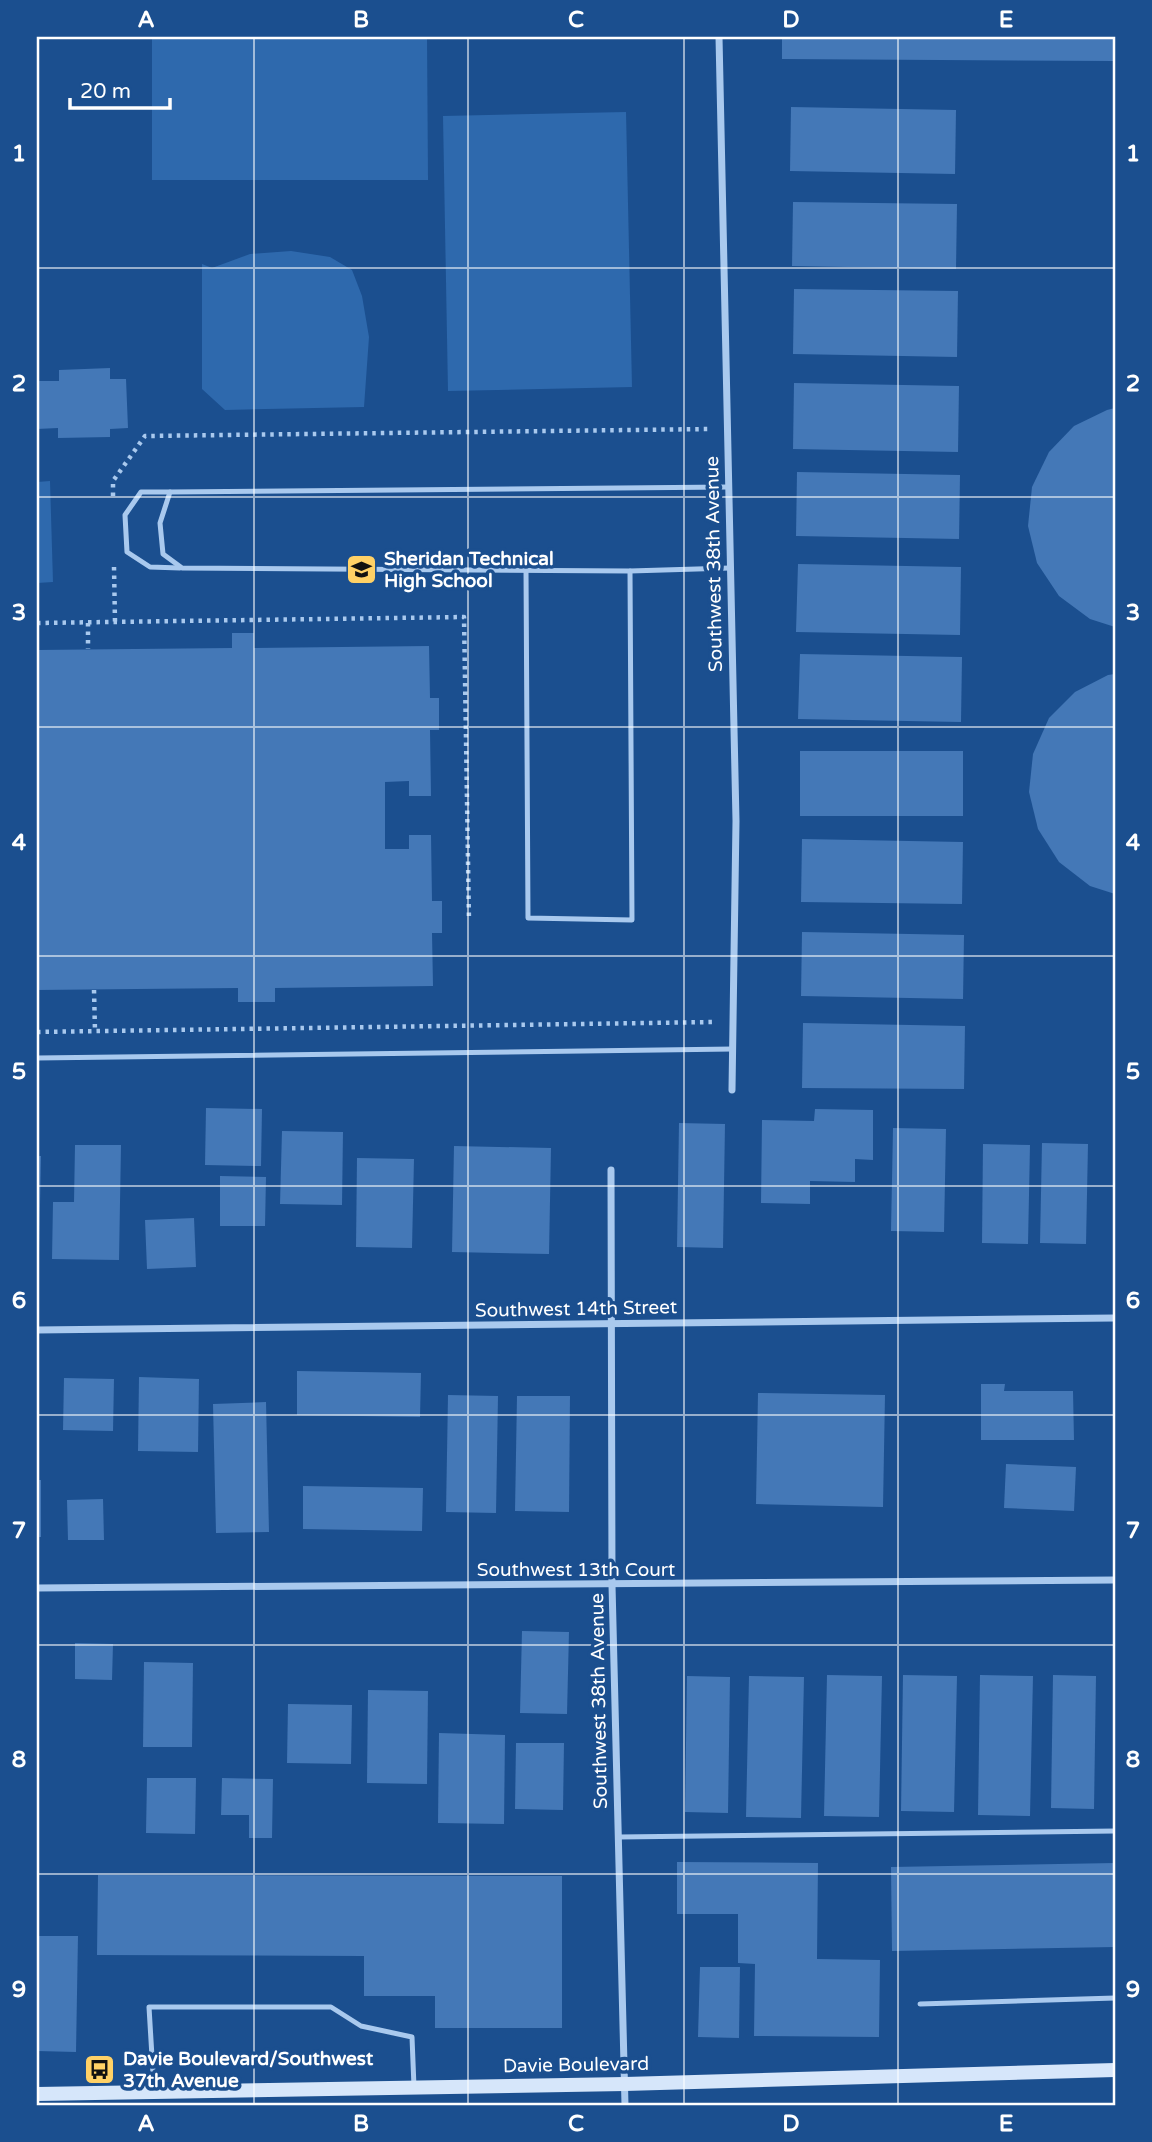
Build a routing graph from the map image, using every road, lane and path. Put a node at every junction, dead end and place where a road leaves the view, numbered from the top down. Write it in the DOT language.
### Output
graph roads {
  1 [pos="719,37"];
  2 [pos="727,429"];
  3 [pos="729,487"];
  4 [pos="170,492"];
  5 [pos="113,506"];
  6 [pos="114,558"];
  7 [pos="182,568"];
  8 [pos="730,568"];
  9 [pos="526,569"];
  10 [pos="630,571"];
  11 [pos="88,622"];
  12 [pos="115,622"];
  13 [pos="37,623"];
  14 [pos="88,649"];
  15 [pos="469,921"];
  16 [pos="94,990"];
  17 [pos="733,1022"];
  18 [pos="95,1031"];
  19 [pos="37,1032"];
  20 [pos="733,1049"];
  21 [pos="37,1058"];
  22 [pos="732,1090"];
  23 [pos="611,1170"];
  24 [pos="1115,1318"];
  25 [pos="611,1324"];
  26 [pos="37,1330"];
  27 [pos="1115,1580"];
  28 [pos="612,1586"];
  29 [pos="37,1588"];
  30 [pos="1115,1830"];
  31 [pos="618,1837"];
  32 [pos="1115,1998"];
  33 [pos="920,2004"];
  34 [pos="1115,2070"];
  35 [pos="625,2084"];
  36 [pos="414,2087"];
  37 [pos="154,2092"];
  38 [pos="37,2094"];
  39 [pos="625,2105"];
  1 -- 2 [label="street, Southwest 38th Avenue"];
  2 -- 3 [label="street, Southwest 38th Avenue"];
  2 -- 5 [label="path"];
  3 -- 4 [label="lane"];
  3 -- 8 [label="street, Southwest 38th Avenue"];
  4 -- 7 [label="lane"];
  4 -- 7 [label="lane"];
  6 -- 12 [label="path"];
  7 -- 9 [label="lane"];
  8 -- 10 [label="lane"];
  8 -- 17 [label="street, Southwest 38th Avenue"];
  9 -- 10 [label="lane"];
  9 -- 10 [label="lane"];
  11 -- 12 [label="path"];
  11 -- 13 [label="path"];
  11 -- 14 [label="path"];
  12 -- 15 [label="path"];
  16 -- 18 [label="path"];
  17 -- 18 [label="path"];
  17 -- 20 [label="street, Southwest 38th Avenue"];
  18 -- 19 [label="path"];
  20 -- 21 [label="lane"];
  20 -- 22 [label="street, Southwest 38th Avenue"];
  23 -- 25 [label="street, Southwest 38th Avenue"];
  24 -- 25 [label="street, Southwest 14th Street"];
  25 -- 26 [label="street, Southwest 14th Street"];
  25 -- 28 [label="street, Southwest 38th Avenue"];
  27 -- 28 [label="street, Southwest 13th Court"];
  28 -- 29 [label="street, Southwest 13th Court"];
  28 -- 31 [label="street, Southwest 38th Avenue"];
  30 -- 31 [label="lane"];
  31 -- 35 [label="street, Southwest 38th Avenue"];
  32 -- 33 [label="lane"];
  34 -- 35 [label="main road, Davie Boulevard"];
  35 -- 36 [label="main road, Davie Boulevard"];
  35 -- 39 [label="street, Southwest 38th Avenue"];
  36 -- 37 [label="main road, Davie Boulevard"];
  36 -- 37 [label="lane"];
  37 -- 38 [label="main road, Davie Boulevard"];
}
